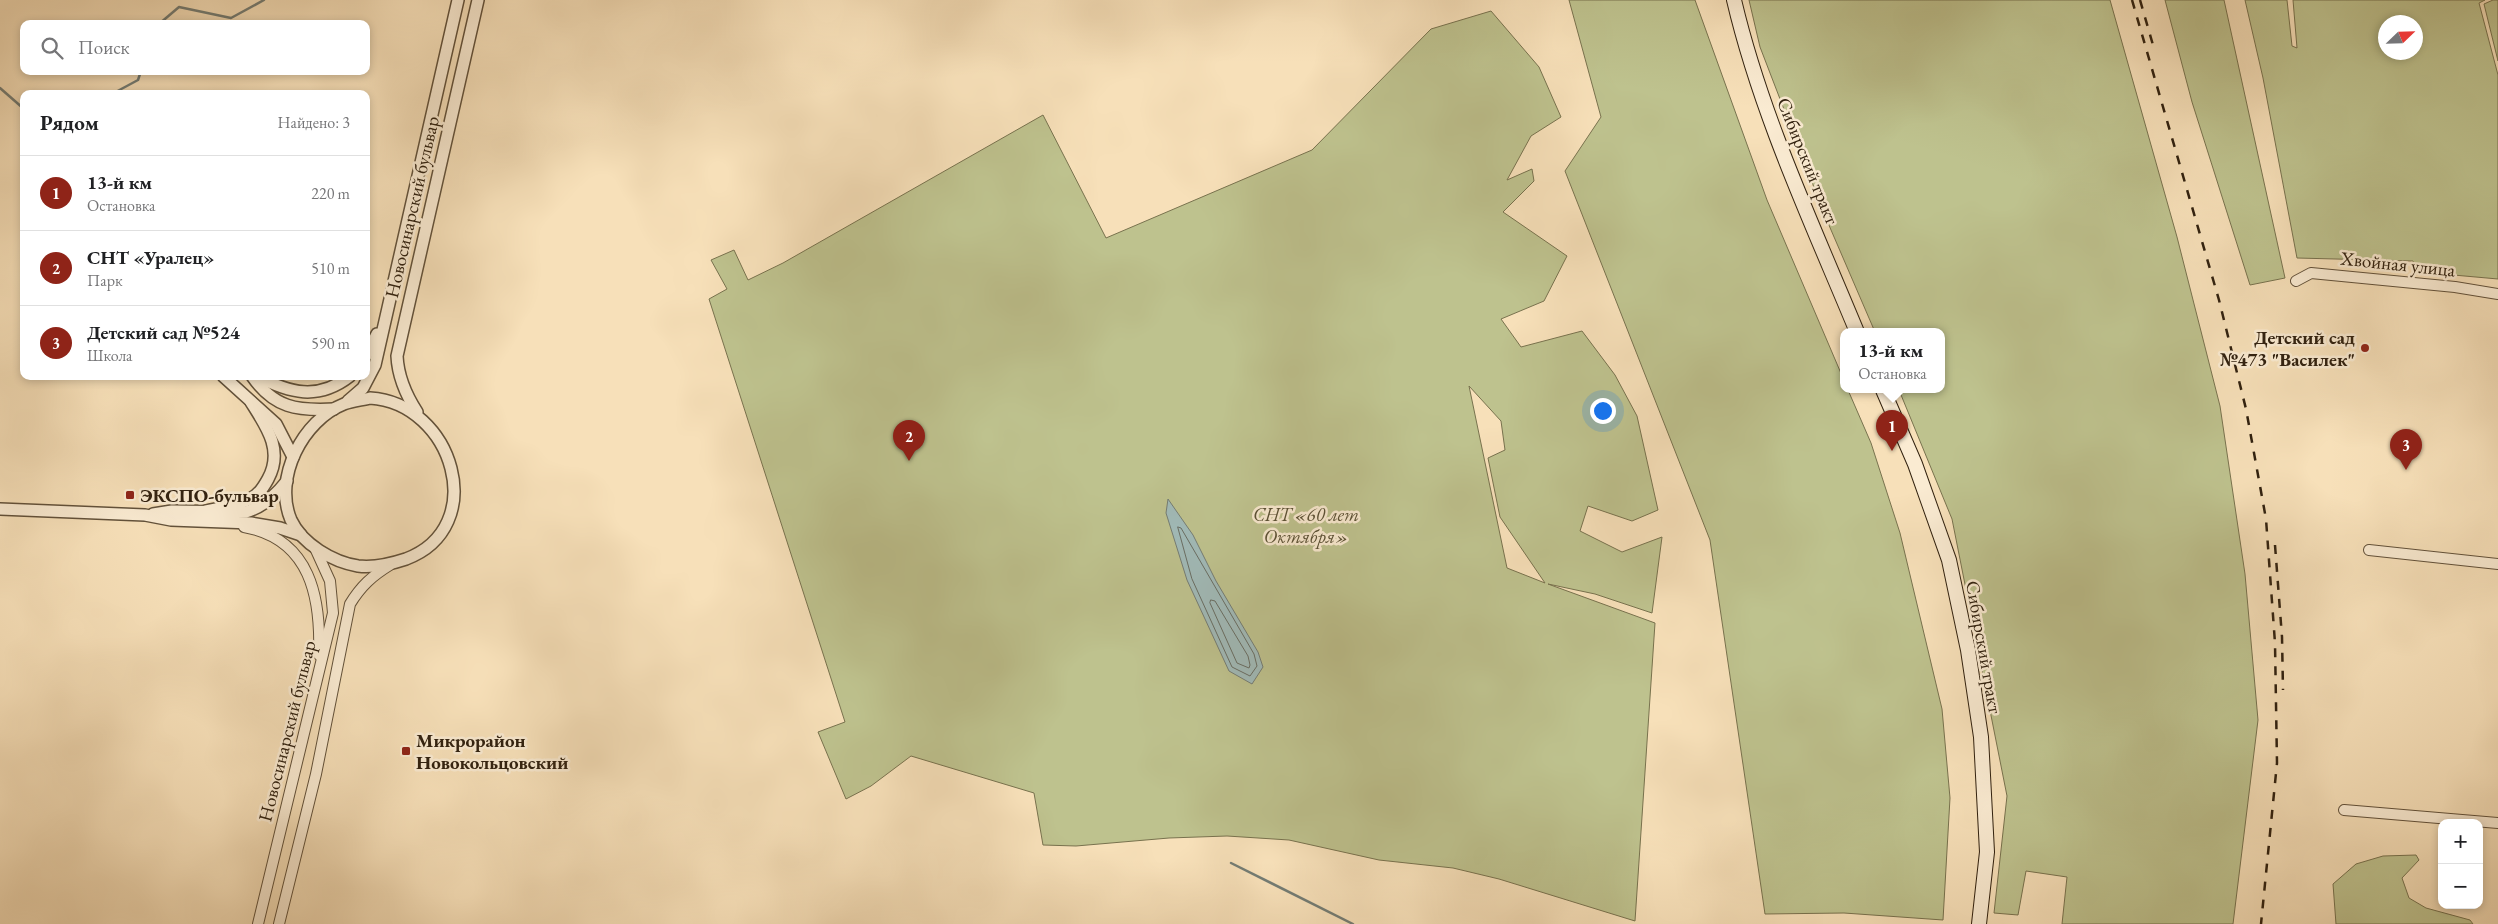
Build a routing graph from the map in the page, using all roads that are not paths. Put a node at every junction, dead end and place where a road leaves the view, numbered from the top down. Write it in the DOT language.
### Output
graph roads {
  1 [pos="458,0"];
  2 [pos="478,0"];
  3 [pos="1734,0"];
  4 [pos="2296,282"];
  5 [pos="2498,294"];
  6 [pos="385,319"];
  7 [pos="1855,328"];
  8 [pos="370,348"];
  9 [pos="370,377"];
  10 [pos="227,380"];
  11 [pos="255,380"];
  12 [pos="265,380"];
  13 [pos="343,380"];
  14 [pos="368,380"];
  15 [pos="1884,393"];
  16 [pos="250,402"];
  17 [pos="340,406"];
  18 [pos="422,419"];
  19 [pos="293,457"];
  20 [pos="287,481"];
  21 [pos="0,509"];
  22 [pos="206,511"];
  23 [pos="145,515"];
  24 [pos="226,523"];
  25 [pos="302,536"];
  26 [pos="315,547"];
  27 [pos="2369,550"];
  28 [pos="391,564"];
  29 [pos="2498,564"];
  30 [pos="318,676"];
  31 [pos="2344,810"];
  32 [pos="2498,823"];
  33 [pos="258,924"];
  34 [pos="279,924"];
  35 [pos="1979,924"];
  1 -- 6 [label="street, Новосинарский бульвар"];
  2 -- 18 [label="street, Новосинарский бульвар"];
  3 -- 7 [label="main road, Сибирский тракт"];
  4 -- 5 [label="street, Хвойная улица"];
  6 -- 8 [label="street"];
  6 -- 9 [label="street, Новосинарский бульвар"];
  10 -- 16 [label="street"];
  11 -- 17 [label="street"];
  12 -- 13 [label="street"];
  14 -- 17 [label="street, Новосинарский бульвар"];
  15 -- 35 [label="main road, Сибирский тракт"];
  16 -- 19 [label="street"];
  16 -- 22 [label="street"];
  17 -- 18 [label="street"];
  17 -- 19 [label="street"];
  18 -- 28 [label="street"];
  19 -- 20 [label="street"];
  20 -- 22 [label="street"];
  20 -- 25 [label="street"];
  21 -- 23 [label="street"];
  22 -- 23 [label="street"];
  23 -- 24 [label="street"];
  24 -- 25 [label="street"];
  24 -- 30 [label="street"];
  25 -- 26 [label="street"];
  26 -- 28 [label="street"];
  26 -- 30 [label="street, Новосинарский бульвар"];
  27 -- 29 [label="street"];
  28 -- 34 [label="street, Новосинарский бульвар"];
  30 -- 33 [label="street, Новосинарский бульвар"];
  31 -- 32 [label="street"];
}
